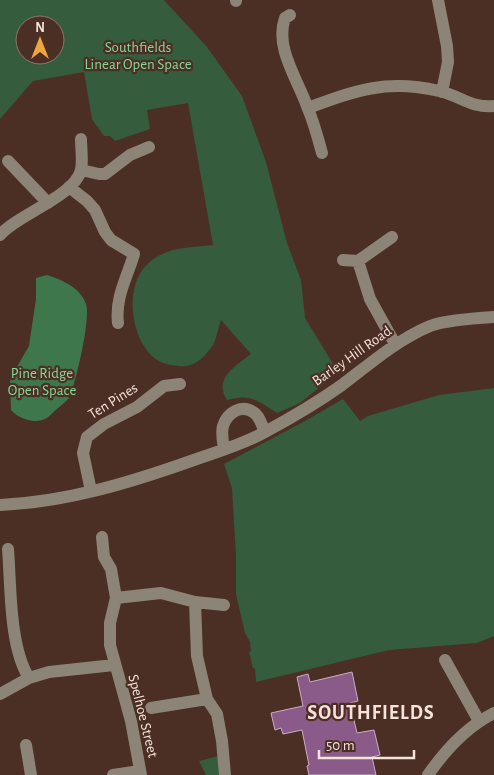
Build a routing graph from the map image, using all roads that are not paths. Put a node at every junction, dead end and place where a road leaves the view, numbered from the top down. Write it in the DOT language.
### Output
graph roads {
  1 [pos="438,0"];
  2 [pos="290,15"];
  3 [pos="442,92"];
  4 [pos="494,106"];
  5 [pos="308,108"];
  6 [pos="81,139"];
  7 [pos="149,147"];
  8 [pos="322,153"];
  9 [pos="8,161"];
  10 [pos="76,179"];
  11 [pos="48,203"];
  12 [pos="0,235"];
  13 [pos="392,237"];
  14 [pos="343,260"];
  15 [pos="358,261"];
  16 [pos="494,318"];
  17 [pos="118,323"];
  18 [pos="395,344"];
  19 [pos="180,384"];
  20 [pos="265,432"];
  21 [pos="224,449"];
  22 [pos="91,491"];
  23 [pos="0,505"];
  24 [pos="102,537"];
  25 [pos="8,549"];
  26 [pos="116,598"];
  27 [pos="194,602"];
  28 [pos="224,605"];
  29 [pos="445,660"];
  30 [pos="114,666"];
  31 [pos="29,678"];
  32 [pos="0,694"];
  33 [pos="207,699"];
  34 [pos="151,708"];
  35 [pos="494,713"];
  36 [pos="479,721"];
  37 [pos="26,745"];
  38 [pos="140,773"];
  39 [pos="32,775"];
  40 [pos="113,775"];
  41 [pos="225,775"];
  42 [pos="428,775"];
  1 -- 3 [label="street"];
  2 -- 5 [label="street"];
  3 -- 4 [label="street"];
  3 -- 5 [label="street"];
  5 -- 8 [label="street"];
  6 -- 10 [label="street"];
  7 -- 10 [label="street"];
  9 -- 11 [label="street"];
  10 -- 11 [label="street"];
  10 -- 17 [label="street"];
  11 -- 12 [label="street"];
  13 -- 15 [label="street"];
  14 -- 15 [label="street"];
  15 -- 18 [label="street"];
  16 -- 18 [label="street, Barley Hill Road"];
  18 -- 20 [label="street, Barley Hill Road"];
  19 -- 22 [label="street, Ten Pines"];
  20 -- 21 [label="street, Barley Hill Road"];
  20 -- 21 [label="street"];
  21 -- 22 [label="street, Barley Hill Road"];
  22 -- 23 [label="street, Barley Hill Road"];
  24 -- 26 [label="street"];
  25 -- 31 [label="street"];
  26 -- 27 [label="street"];
  26 -- 30 [label="street"];
  27 -- 28 [label="street"];
  27 -- 33 [label="street"];
  29 -- 36 [label="street"];
  30 -- 31 [label="street, Spelhoe Street"];
  30 -- 38 [label="street, Spelhoe Street"];
  31 -- 32 [label="street, Spelhoe Street"];
  33 -- 34 [label="street"];
  33 -- 41 [label="street"];
  35 -- 36 [label="street"];
  36 -- 42 [label="street"];
  37 -- 39 [label="street"];
  38 -- 40 [label="street"];
}
